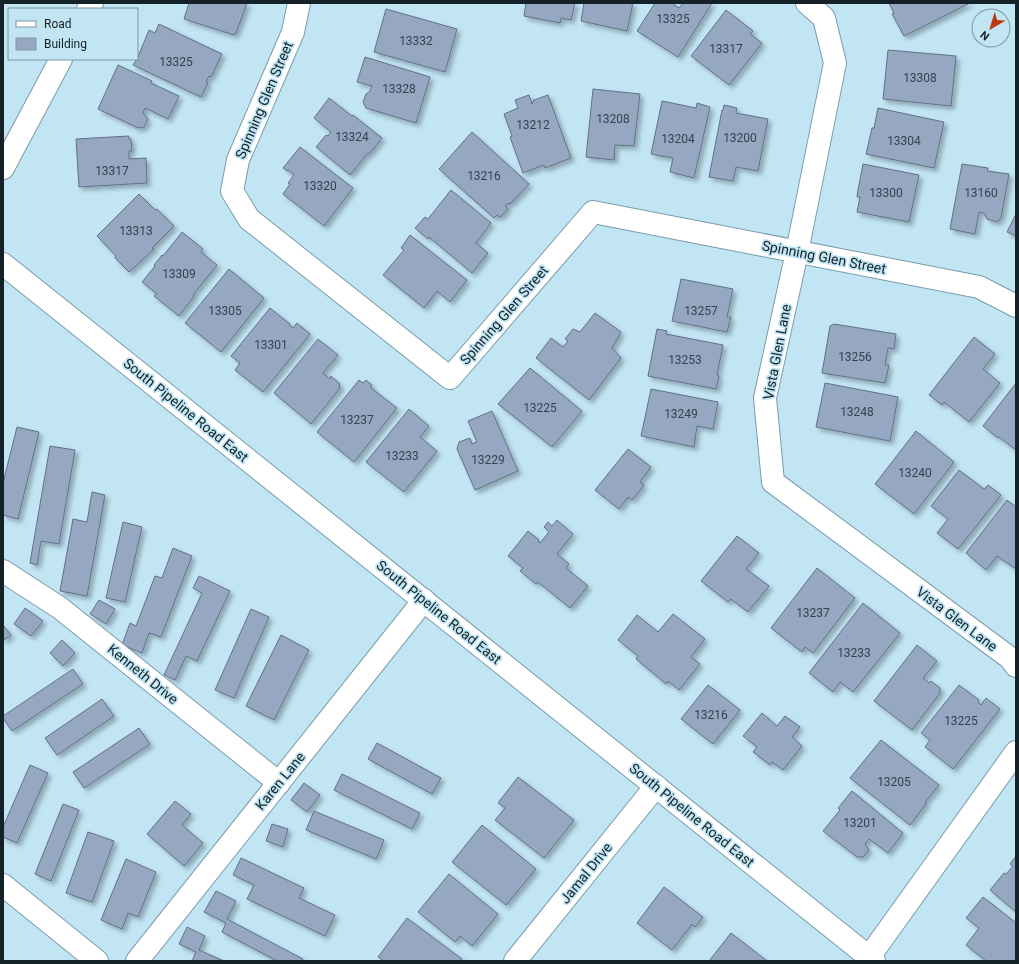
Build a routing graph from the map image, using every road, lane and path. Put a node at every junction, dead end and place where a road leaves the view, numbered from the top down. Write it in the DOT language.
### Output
graph roads {
  1 [pos="299,3"];
  2 [pos="807,3"];
  3 [pos="60,60"];
  4 [pos="3,168"];
  5 [pos="797,252"];
  6 [pos="3,264"];
  7 [pos="1016,306"];
  8 [pos="3,571"];
  9 [pos="424,600"];
  10 [pos="1016,666"];
  11 [pos="1016,752"];
  12 [pos="279,783"];
  13 [pos="656,786"];
  14 [pos="3,885"];
  15 [pos="861,957"];
  16 [pos="97,961"];
  17 [pos="137,961"];
  18 [pos="515,961"];
  1 -- 5 [label="street, Spinning Glen Street"];
  2 -- 5 [label="street, Vista Glen Lane"];
  3 -- 4 [label="street"];
  5 -- 7 [label="street, Spinning Glen Street"];
  5 -- 10 [label="street, Vista Glen Lane"];
  6 -- 9 [label="street, South Pipeline Road East"];
  8 -- 12 [label="street, Kenneth Drive"];
  9 -- 12 [label="street, Karen Lane"];
  9 -- 13 [label="street, South Pipeline Road East"];
  11 -- 15 [label="street"];
  12 -- 17 [label="street, Karen Lane"];
  13 -- 15 [label="street, South Pipeline Road East"];
  13 -- 18 [label="street, Jamal Drive"];
  14 -- 16 [label="street"];
}
